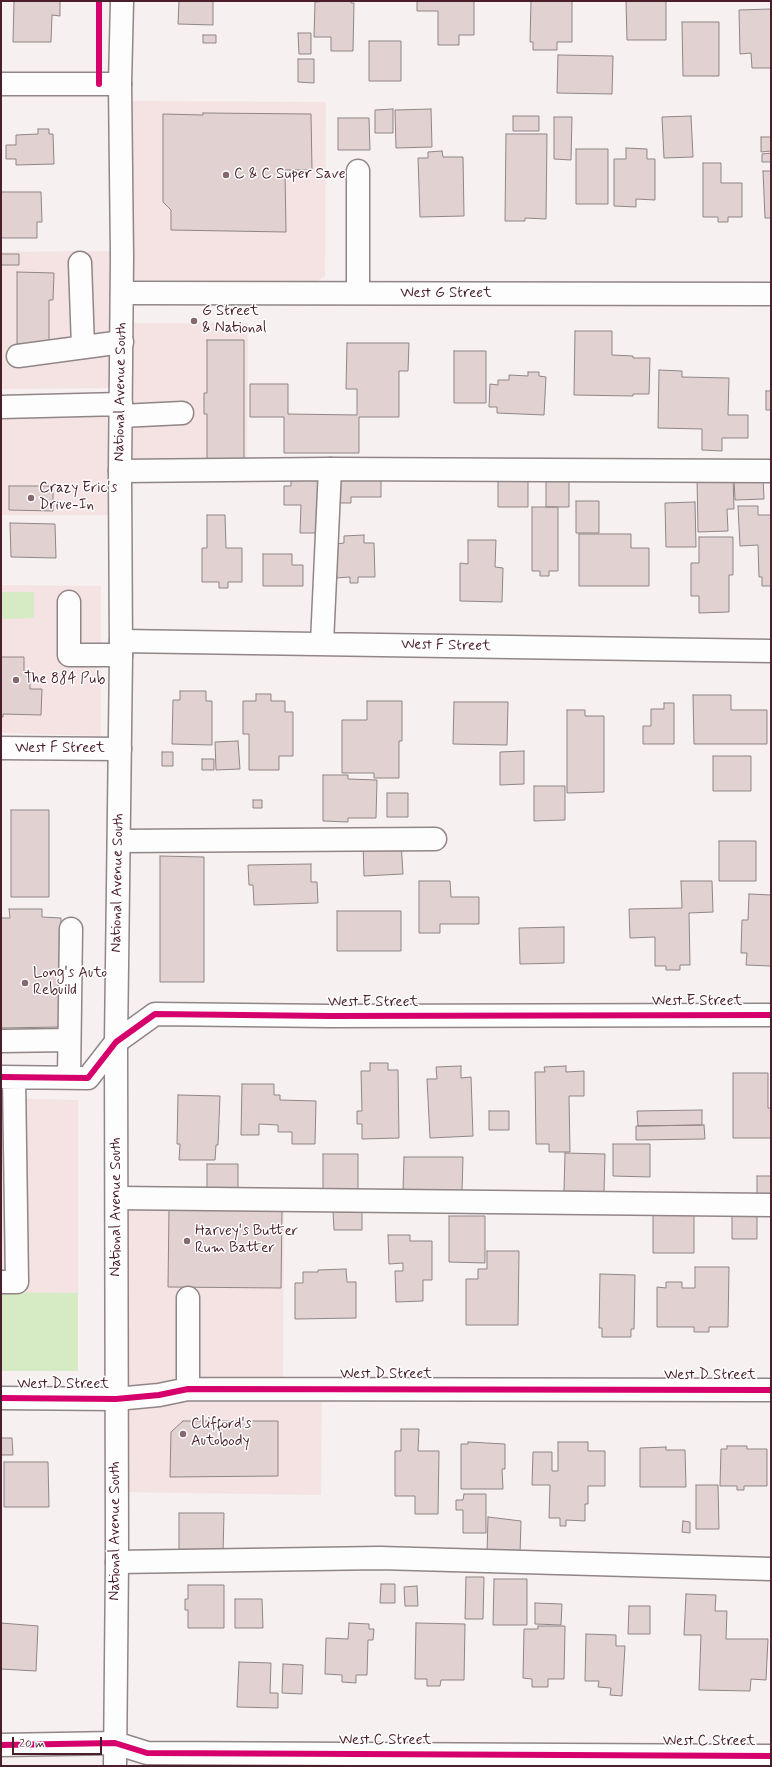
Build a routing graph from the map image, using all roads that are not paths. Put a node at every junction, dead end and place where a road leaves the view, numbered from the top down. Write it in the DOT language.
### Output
graph roads {
  1 [pos="122,1"];
  2 [pos="1,84"];
  3 [pos="120,84"];
  4 [pos="358,171"];
  5 [pos="80,263"];
  6 [pos="122,293"];
  7 [pos="358,293"];
  8 [pos="771,294"];
  9 [pos="122,342"];
  10 [pos="84,347"];
  11 [pos="18,356"];
  12 [pos="1,407"];
  13 [pos="121,410"];
  14 [pos="182,413"];
  15 [pos="330,469"];
  16 [pos="120,471"];
  17 [pos="771,471"];
  18 [pos="69,602"];
  19 [pos="322,643"];
  20 [pos="121,648"];
  21 [pos="771,651"];
  22 [pos="1,748"];
  23 [pos="120,749"];
  24 [pos="435,839"];
  25 [pos="118,841"];
  26 [pos="71,929"];
  27 [pos="771,1015"];
  28 [pos="69,1040"];
  29 [pos="1,1041"];
  30 [pos="116,1042"];
  31 [pos="7,1077"];
  32 [pos="69,1078"];
  33 [pos="117,1198"];
  34 [pos="771,1205"];
  35 [pos="1,1282"];
  36 [pos="188,1298"];
  37 [pos="188,1389"];
  38 [pos="771,1390"];
  39 [pos="1,1398"];
  40 [pos="116,1399"];
  41 [pos="117,1562"];
  42 [pos="771,1569"];
  43 [pos="115,1743"];
  44 [pos="1,1745"];
  45 [pos="771,1756"];
  46 [pos="115,1766"];
  1 -- 3 [label="street, National Avenue South"];
  2 -- 3 [label="street"];
  3 -- 6 [label="street, National Avenue South"];
  4 -- 7 [label="street"];
  5 -- 10 [label="street"];
  6 -- 7 [label="street, West G Street"];
  6 -- 9 [label="street, National Avenue South"];
  7 -- 8 [label="street, West G Street"];
  9 -- 10 [label="street"];
  9 -- 13 [label="street, National Avenue South"];
  10 -- 11 [label="street"];
  12 -- 13 [label="street"];
  13 -- 14 [label="street"];
  13 -- 16 [label="street, National Avenue South"];
  15 -- 16 [label="street"];
  15 -- 17 [label="street"];
  15 -- 19 [label="street"];
  16 -- 20 [label="street, National Avenue South"];
  18 -- 20 [label="street, West F Street"];
  19 -- 20 [label="street, West F Street"];
  19 -- 21 [label="street, West F Street"];
  20 -- 23 [label="street, National Avenue South"];
  22 -- 23 [label="street, West F Street"];
  23 -- 25 [label="street, National Avenue South"];
  24 -- 25 [label="street"];
  25 -- 30 [label="street, National Avenue South"];
  26 -- 28 [label="street"];
  27 -- 30 [label="street, West E Street"];
  28 -- 29 [label="street"];
  28 -- 32 [label="street"];
  30 -- 32 [label="street, West E Street"];
  30 -- 33 [label="street, National Avenue South"];
  31 -- 32 [label="street, West E Street"];
  31 -- 35 [label="street"];
  33 -- 34 [label="street"];
  33 -- 40 [label="street, National Avenue South"];
  36 -- 37 [label="street"];
  37 -- 38 [label="street, West D Street"];
  37 -- 40 [label="street, West D Street"];
  39 -- 40 [label="street, West D Street"];
  40 -- 41 [label="street, National Avenue South"];
  41 -- 42 [label="street"];
  41 -- 43 [label="street, National Avenue South"];
  43 -- 44 [label="street, West C Street"];
  43 -- 45 [label="street, West C Street"];
  43 -- 46 [label="street, National Avenue South"];
}
